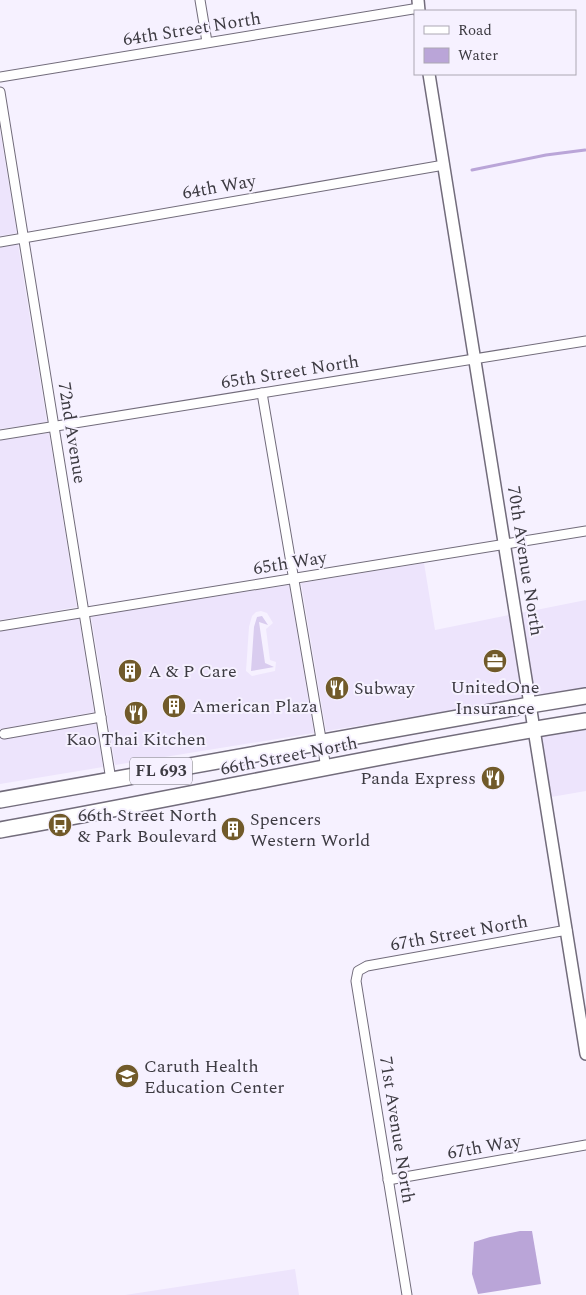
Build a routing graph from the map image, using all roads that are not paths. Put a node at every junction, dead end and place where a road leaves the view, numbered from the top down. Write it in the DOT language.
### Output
graph roads {
  1 [pos="200,0"];
  2 [pos="419,6"];
  3 [pos="207,42"];
  4 [pos="429,75"];
  5 [pos="0,77"];
  6 [pos="0,92"];
  7 [pos="444,165"];
  8 [pos="24,238"];
  9 [pos="0,242"];
  10 [pos="586,341"];
  11 [pos="475,358"];
  12 [pos="262,393"];
  13 [pos="54,426"];
  14 [pos="0,435"];
  15 [pos="586,531"];
  16 [pos="504,544"];
  17 [pos="294,579"];
  18 [pos="84,612"];
  19 [pos="0,626"];
  20 [pos="586,696"];
  21 [pos="530,705"];
  22 [pos="101,717"];
  23 [pos="586,721"];
  24 [pos="534,729"];
  25 [pos="4,734"];
  26 [pos="322,742"];
  27 [pos="326,768"];
  28 [pos="111,780"];
  29 [pos="0,800"];
  30 [pos="0,830"];
  31 [pos="567,930"];
  32 [pos="358,970"];
  33 [pos="585,1039"];
  34 [pos="586,1054"];
  35 [pos="586,1145"];
  36 [pos="388,1180"];
  37 [pos="406,1295"];
  1 -- 3 [label="street"];
  2 -- 3 [label="street, 64th Street North"];
  3 -- 5 [label="street, 64th Street North"];
  4 -- 7 [label="street, 70th Avenue North"];
  6 -- 8 [label="street, 72nd Avenue"];
  7 -- 8 [label="street, 64th Way"];
  7 -- 11 [label="street, 70th Avenue North"];
  8 -- 9 [label="street, 64th Way"];
  8 -- 13 [label="street, 72nd Avenue"];
  10 -- 11 [label="street, 65th Street North"];
  11 -- 12 [label="street, 65th Street North"];
  11 -- 16 [label="street, 70th Avenue North"];
  12 -- 13 [label="street, 65th Street North"];
  12 -- 17 [label="street"];
  13 -- 14 [label="street, 65th Street North"];
  13 -- 18 [label="street, 72nd Avenue"];
  15 -- 16 [label="street, 65th Way"];
  16 -- 17 [label="street, 65th Way"];
  16 -- 21 [label="street, 70th Avenue North"];
  17 -- 18 [label="street, 65th Way"];
  17 -- 26 [label="street"];
  18 -- 19 [label="street, 65th Way"];
  18 -- 22 [label="street, 72nd Avenue"];
  20 -- 21 [label="main road, 66th Street North / FL 693"];
  21 -- 24 [label="street, 70th Avenue North"];
  21 -- 26 [label="main road, 66th Street North / FL 693"];
  22 -- 25 [label="street"];
  22 -- 28 [label="street, 72nd Avenue"];
  23 -- 24 [label="main road, 66th Street North / FL 693"];
  24 -- 27 [label="main road, 66th Street North / FL 693"];
  24 -- 31 [label="street, 70th Avenue North"];
  26 -- 27 [label="street"];
  26 -- 28 [label="main road, 66th Street North / FL 693"];
  27 -- 30 [label="main road, 66th Street North / FL 693"];
  28 -- 29 [label="main road, 66th Street North / FL 693"];
  31 -- 32 [label="street, 67th Street North"];
  31 -- 33 [label="street, 70th Avenue North"];
  32 -- 36 [label="street, 71st Avenue North"];
  33 -- 34 [label="street, 70th Avenue North"];
  35 -- 36 [label="street, 67th Way"];
  36 -- 37 [label="street, 71st Avenue North"];
}
